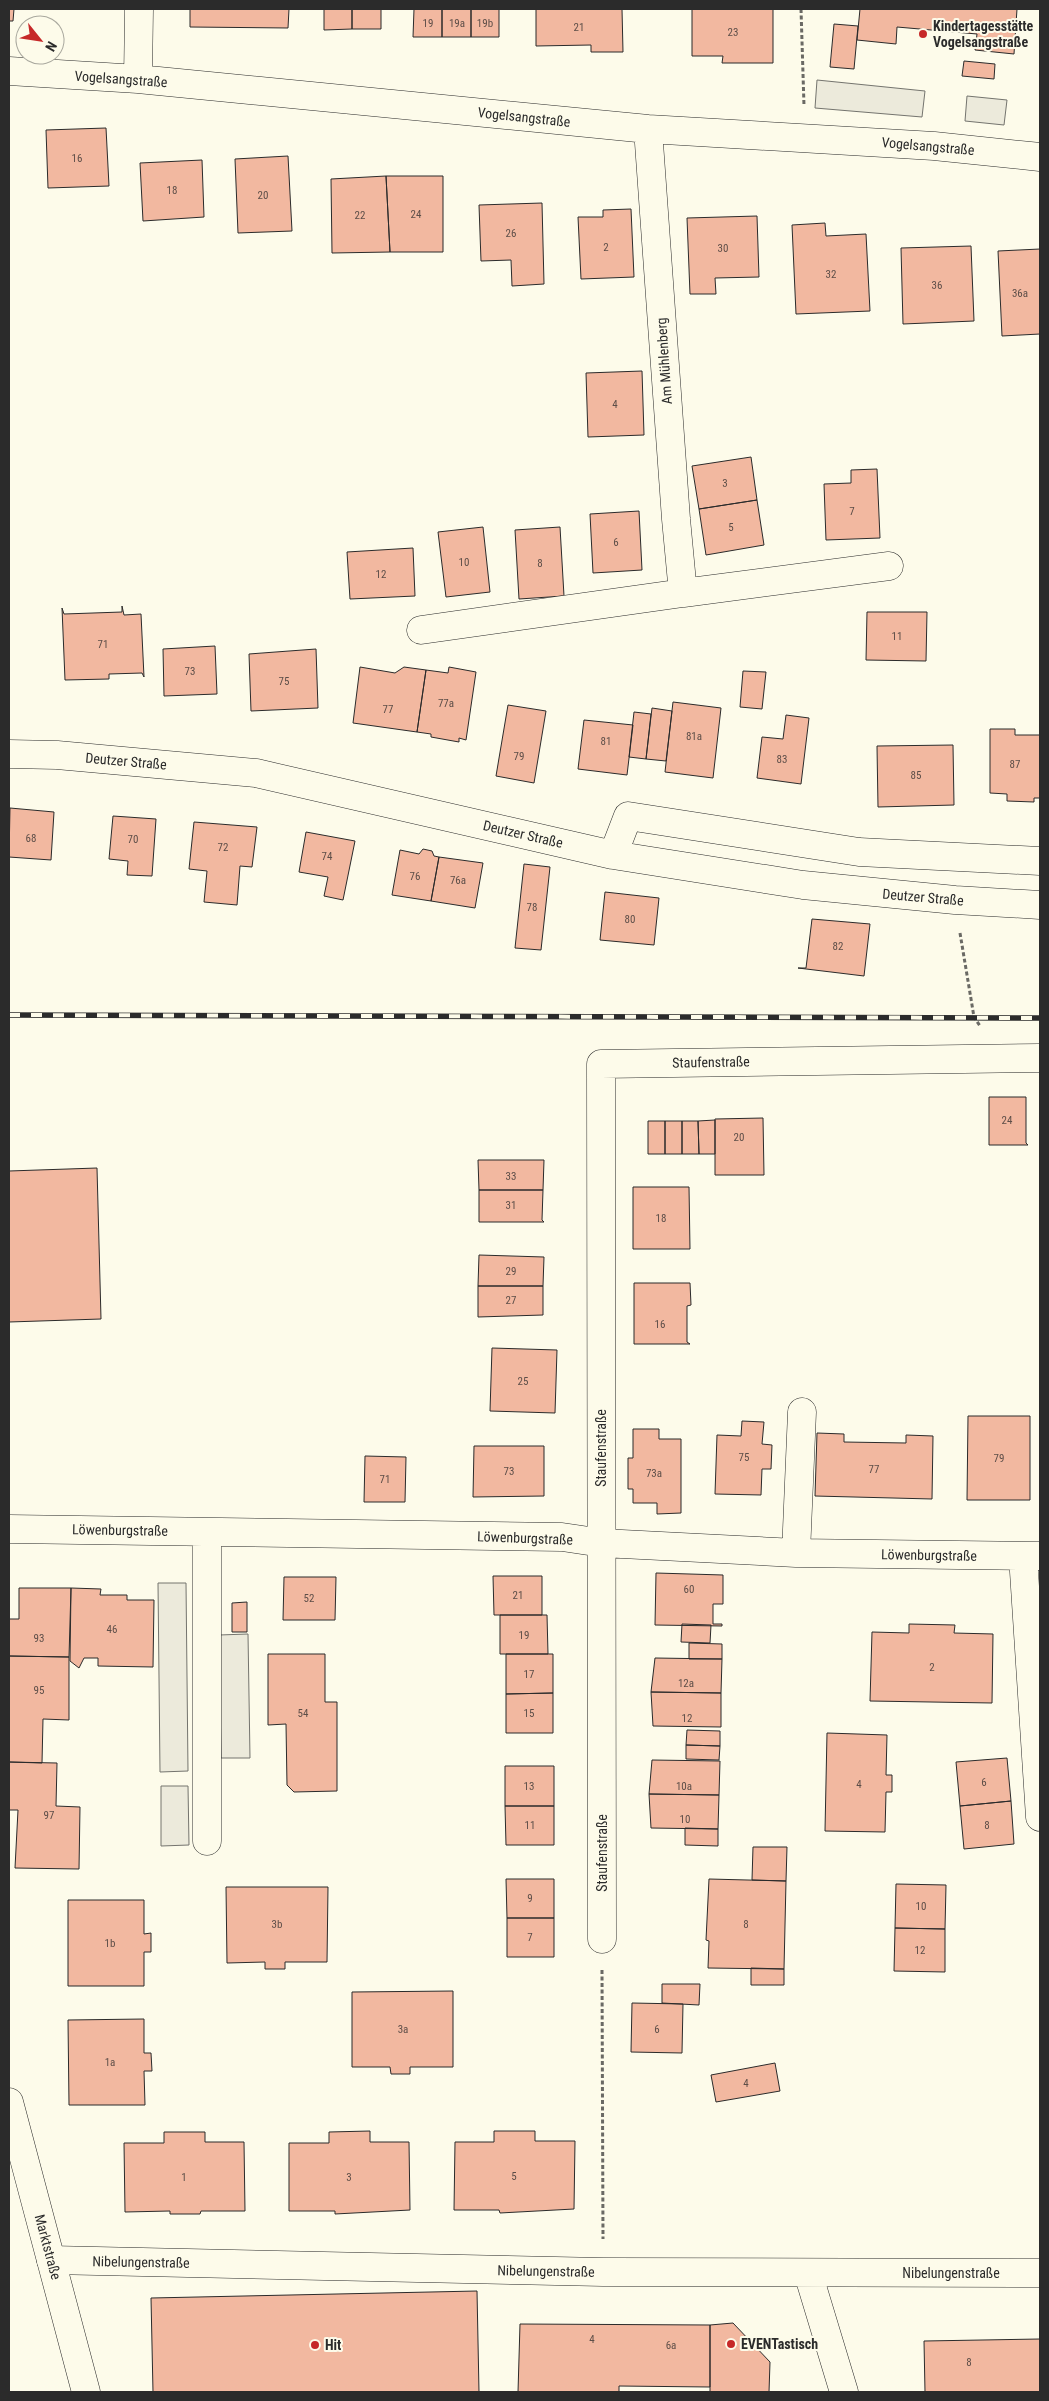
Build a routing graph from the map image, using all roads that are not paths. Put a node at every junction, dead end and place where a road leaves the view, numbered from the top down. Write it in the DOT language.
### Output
graph roads {
  1 [pos="139,9"];
  2 [pos="9,71"];
  3 [pos="138,79"];
  4 [pos="648,130"];
  5 [pos="1040,157"];
  6 [pos="889,566"];
  7 [pos="683,593"];
  8 [pos="421,630"];
  9 [pos="9,754"];
  10 [pos="613,855"];
  11 [pos="1040,861"];
  12 [pos="1040,906"];
  13 [pos="1040,1058"];
  14 [pos="802,1412"];
  15 [pos="9,1529"];
  16 [pos="207,1532"];
  17 [pos="602,1543"];
  18 [pos="796,1553"];
  19 [pos="1032,1556"];
  20 [pos="1040,1817"];
  21 [pos="207,1841"];
  22 [pos="602,1939"];
  23 [pos="9,2102"];
  24 [pos="51,2260"];
  25 [pos="808,2273"];
  26 [pos="1040,2273"];
  27 [pos="86,2392"];
  28 [pos="844,2392"];
  1 -- 3 [label="street"];
  2 -- 3 [label="street, Vogelsangstraße"];
  3 -- 4 [label="street, Vogelsangstraße"];
  4 -- 5 [label="street, Vogelsangstraße"];
  4 -- 7 [label="street, Am Mühlenberg"];
  6 -- 7 [label="street"];
  7 -- 8 [label="street"];
  9 -- 10 [label="street, Deutzer Straße"];
  10 -- 11 [label="street"];
  10 -- 12 [label="street, Deutzer Straße"];
  13 -- 17 [label="street, Staufenstraße"];
  14 -- 18 [label="street"];
  15 -- 16 [label="street, Löwenburgstraße"];
  16 -- 17 [label="street, Löwenburgstraße"];
  16 -- 21 [label="street"];
  17 -- 18 [label="street, Löwenburgstraße"];
  17 -- 22 [label="street, Staufenstraße"];
  18 -- 19 [label="street, Löwenburgstraße"];
  19 -- 20 [label="street"];
  23 -- 24 [label="street, Marktstraße"];
  24 -- 25 [label="street, Nibelungenstraße"];
  24 -- 27 [label="street, Marktstraße"];
  25 -- 26 [label="street, Nibelungenstraße"];
  25 -- 28 [label="street"];
}
